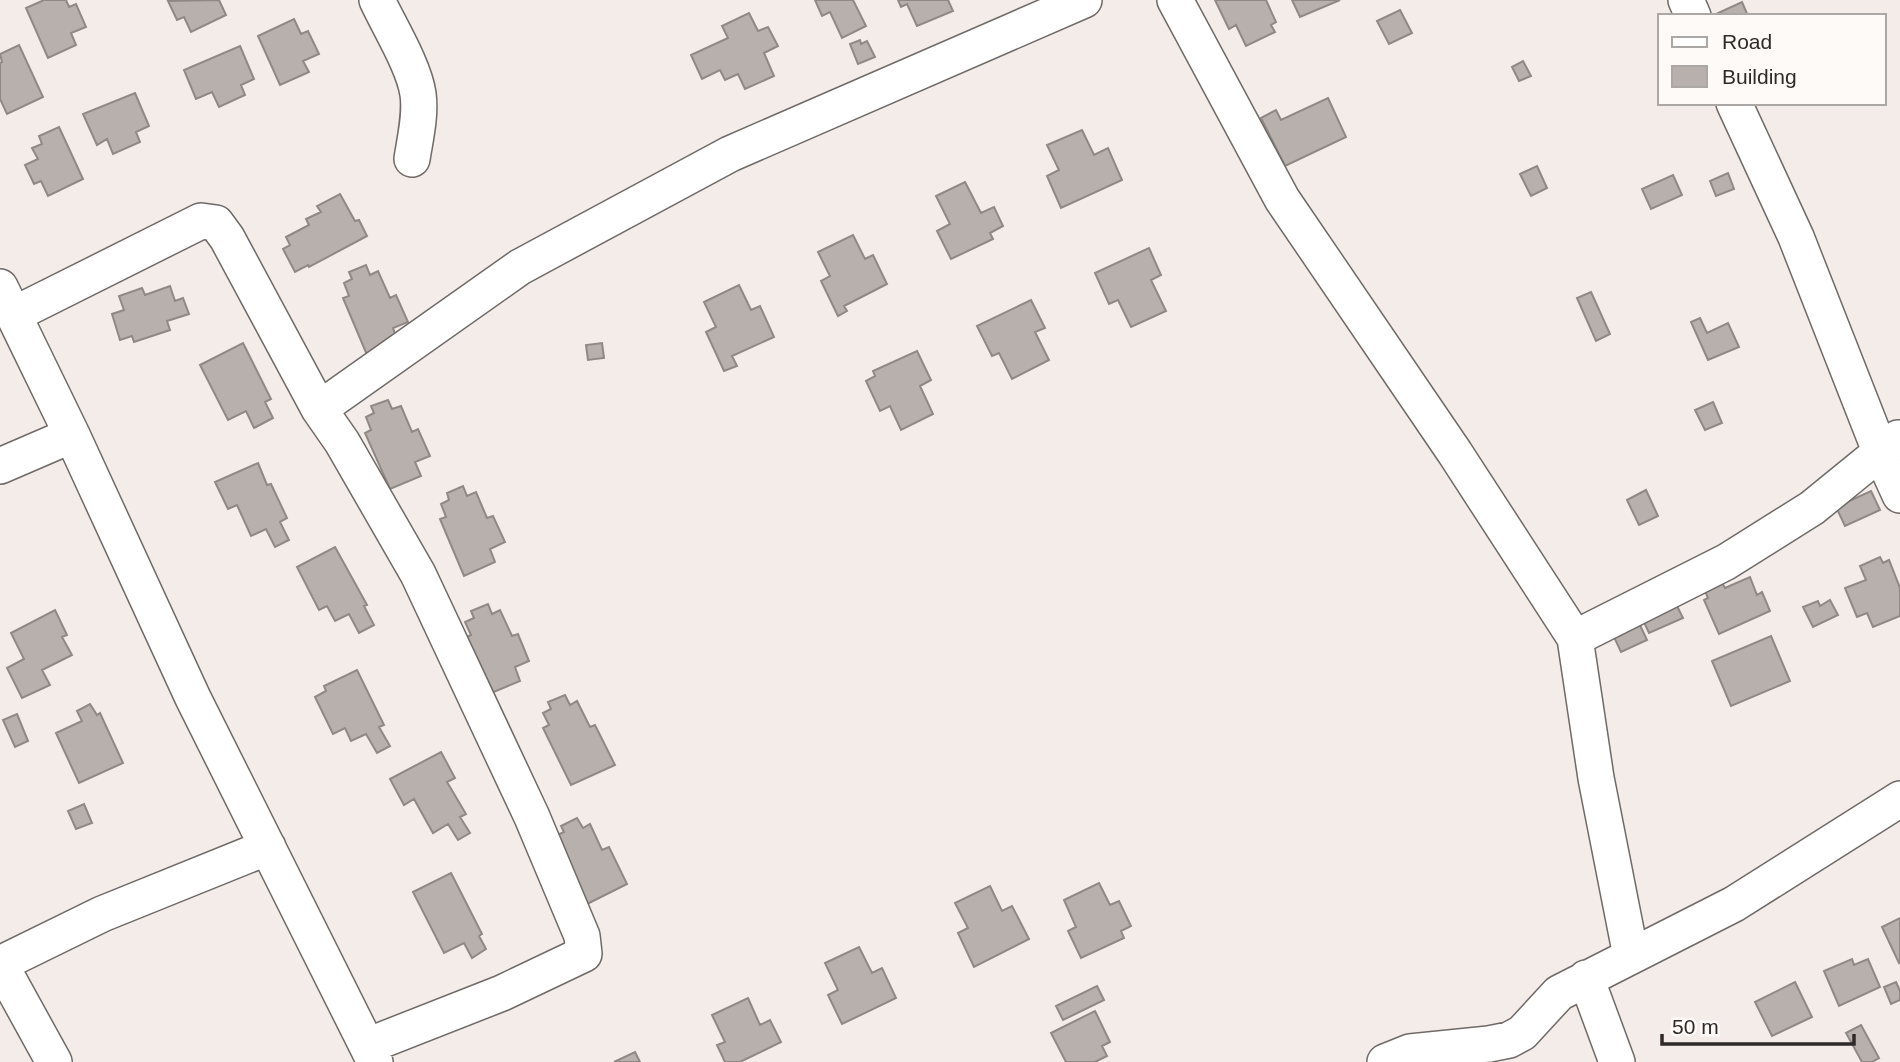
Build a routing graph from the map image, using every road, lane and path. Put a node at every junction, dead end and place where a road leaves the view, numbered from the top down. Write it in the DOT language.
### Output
graph roads {
  1 [pos="377,0"];
  2 [pos="1084,0"];
  3 [pos="1175,0"];
  4 [pos="1735,105"];
  5 [pos="412,159"];
  6 [pos="7,301"];
  7 [pos="320,409"];
  8 [pos="72,435"];
  9 [pos="1890,444"];
  10 [pos="0,466"];
  11 [pos="1900,495"];
  12 [pos="1575,638"];
  13 [pos="1900,799"];
  14 [pos="268,847"];
  15 [pos="1631,956"];
  16 [pos="0,964"];
  17 [pos="1586,978"];
  18 [pos="371,1054"];
  19 [pos="54,1062"];
  20 [pos="1385,1062"];
  21 [pos="1617,1062"];
  1 -- 5 [label="street"];
  2 -- 7 [label="street"];
  3 -- 12 [label="street"];
  4 -- 9 [label="street"];
  6 -- 7 [label="street"];
  6 -- 8 [label="street"];
  7 -- 18 [label="street"];
  8 -- 10 [label="street"];
  8 -- 14 [label="street"];
  9 -- 11 [label="street"];
  9 -- 12 [label="street"];
  12 -- 15 [label="street"];
  13 -- 15 [label="street"];
  14 -- 16 [label="street"];
  14 -- 18 [label="street"];
  15 -- 17 [label="street"];
  16 -- 19 [label="street"];
  17 -- 20 [label="street"];
  17 -- 21 [label="street"];
}
